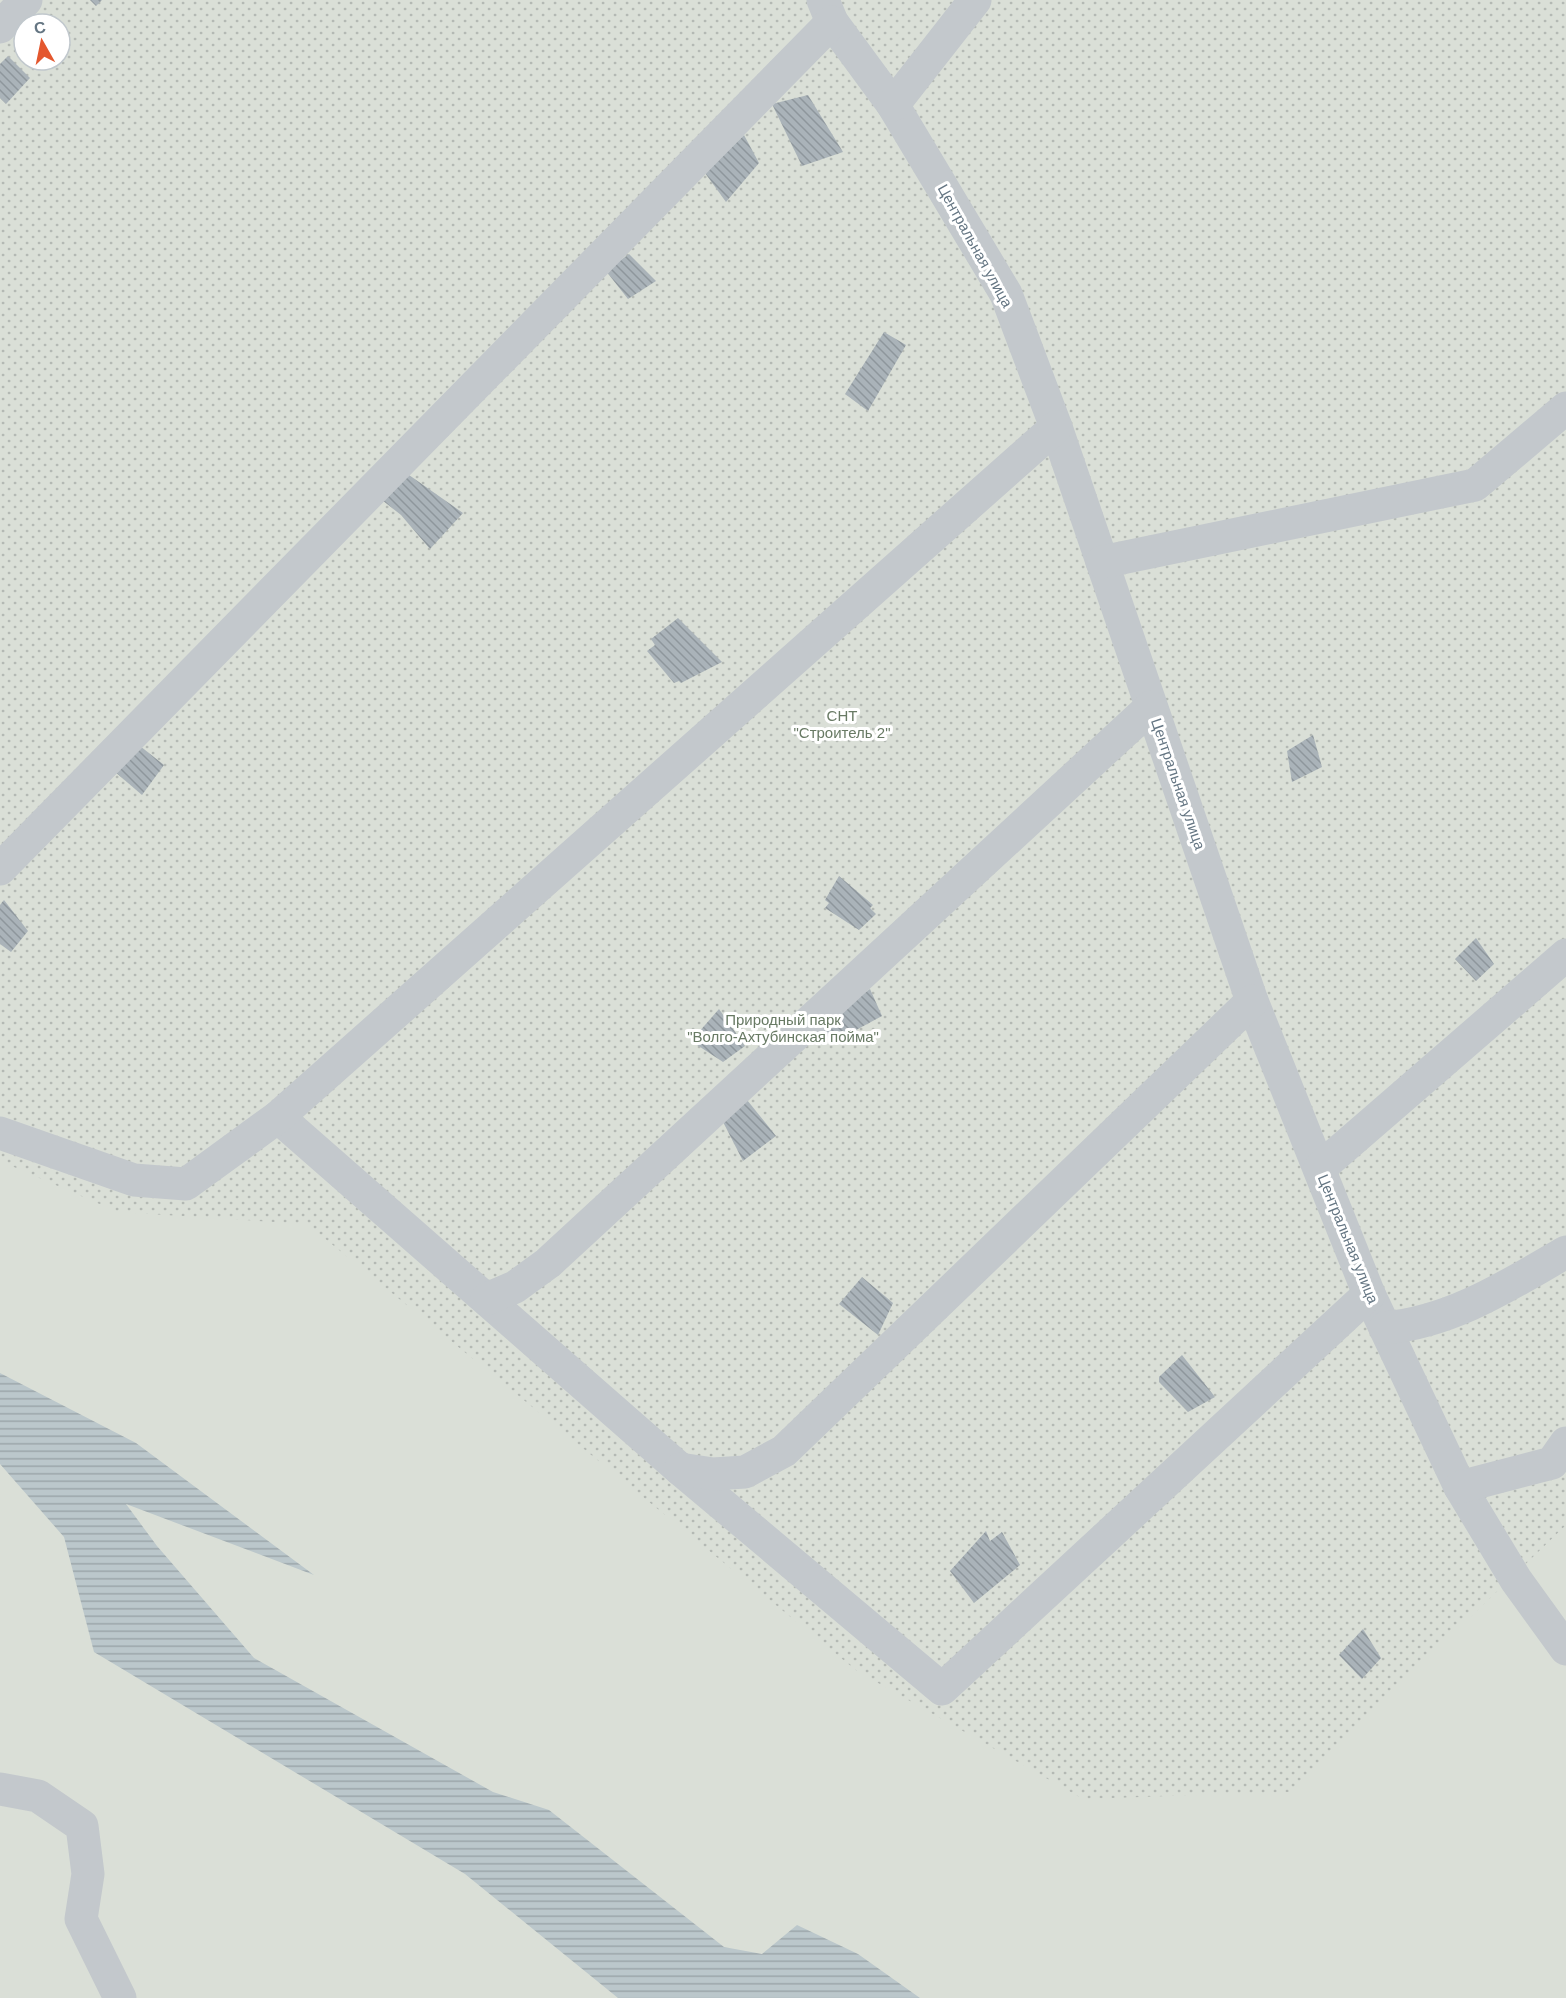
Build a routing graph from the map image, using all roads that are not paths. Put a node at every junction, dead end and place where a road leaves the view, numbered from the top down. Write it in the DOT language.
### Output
graph roads {
  1 [pos="26,0"];
  2 [pos="975,0"];
  3 [pos="827,11"];
  4 [pos="0,27"];
  5 [pos="893,105"];
  6 [pos="1566,408"];
  7 [pos="1056,427"];
  8 [pos="1102,562"];
  9 [pos="1152,707"];
  10 [pos="0,869"];
  11 [pos="1566,955"];
  12 [pos="1252,1001"];
  13 [pos="278,1117"];
  14 [pos="0,1133"];
  15 [pos="1320,1168"];
  16 [pos="1566,1252"];
  17 [pos="1369,1294"];
  18 [pos="487,1299"];
  19 [pos="1385,1328"];
  20 [pos="1566,1443"];
  21 [pos="680,1469"];
  22 [pos="1460,1487"];
  23 [pos="1566,1649"];
  24 [pos="0,1789"];
  25 [pos="120,1998"];
  1 -- 4 [label="street"];
  2 -- 5 [label="street"];
  3 -- 5 [label="street, Центральная улица"];
  3 -- 10 [label="street"];
  5 -- 7 [label="street, Центральная улица"];
  6 -- 8 [label="street"];
  7 -- 8 [label="street, Центральная улица"];
  7 -- 13 [label="street"];
  8 -- 9 [label="street, Центральная улица"];
  9 -- 12 [label="street, Центральная улица"];
  9 -- 18 [label="street"];
  11 -- 15 [label="street"];
  12 -- 15 [label="street, Центральная улица"];
  12 -- 21 [label="street"];
  13 -- 14 [label="street"];
  13 -- 18 [label="street"];
  15 -- 17 [label="street, Центральная улица"];
  16 -- 19 [label="street"];
  17 -- 19 [label="street, Центральная улица"];
  17 -- 21 [label="street"];
  18 -- 21 [label="street"];
  19 -- 22 [label="street, Центральная улица"];
  20 -- 22 [label="street"];
  22 -- 23 [label="street, Центральная улица"];
  24 -- 25 [label="street"];
}
